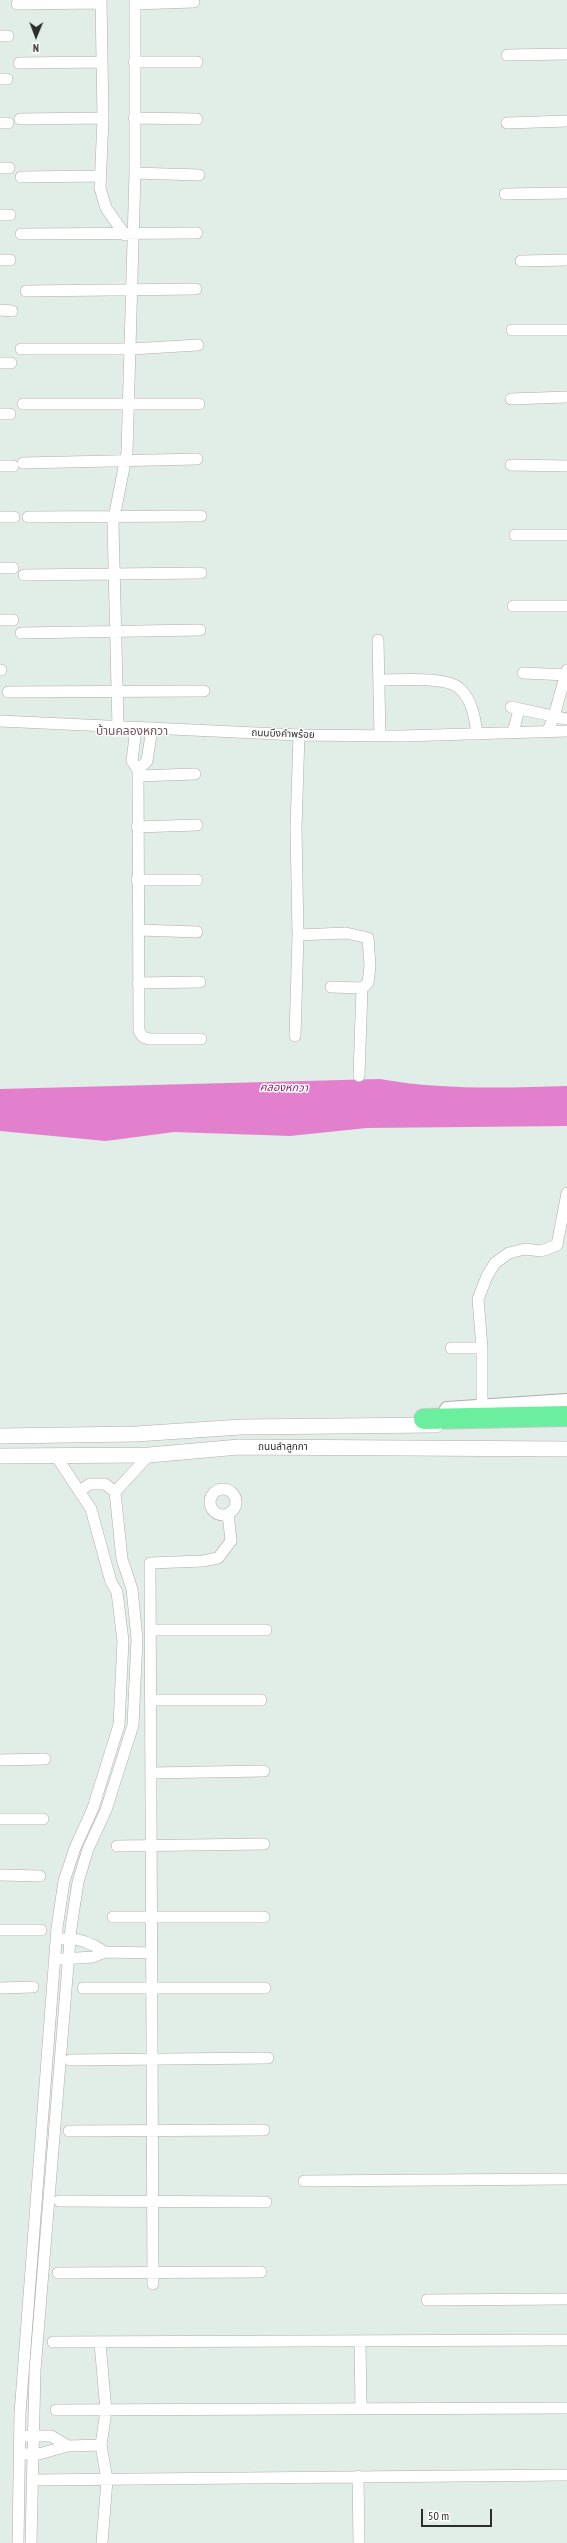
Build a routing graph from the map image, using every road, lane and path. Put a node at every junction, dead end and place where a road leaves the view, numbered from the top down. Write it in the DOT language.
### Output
graph roads {
  1 [pos="101,2"];
  2 [pos="135,2"];
  3 [pos="194,2"];
  4 [pos="17,4"];
  5 [pos="507,54"];
  6 [pos="567,54"];
  7 [pos="102,62"];
  8 [pos="134,62"];
  9 [pos="197,62"];
  10 [pos="19,63"];
  11 [pos="103,118"];
  12 [pos="134,118"];
  13 [pos="20,119"];
  14 [pos="197,119"];
  15 [pos="567,121"];
  16 [pos="507,123"];
  17 [pos="135,173"];
  18 [pos="199,175"];
  19 [pos="100,176"];
  20 [pos="21,177"];
  21 [pos="505,194"];
  22 [pos="567,194"];
  23 [pos="21,234"];
  24 [pos="197,234"];
  25 [pos="129,235"];
  26 [pos="567,260"];
  27 [pos="521,261"];
  28 [pos="196,289"];
  29 [pos="26,290"];
  30 [pos="131,291"];
  31 [pos="0,310"];
  32 [pos="12,311"];
  33 [pos="512,330"];
  34 [pos="567,330"];
  35 [pos="198,345"];
  36 [pos="21,349"];
  37 [pos="131,349"];
  38 [pos="567,397"];
  39 [pos="511,399"];
  40 [pos="23,404"];
  41 [pos="129,404"];
  42 [pos="199,404"];
  43 [pos="126,459"];
  44 [pos="197,459"];
  45 [pos="0,466"];
  46 [pos="511,466"];
  47 [pos="567,466"];
  48 [pos="14,516"];
  49 [pos="114,516"];
  50 [pos="201,516"];
  51 [pos="0,517"];
  52 [pos="28,517"];
  53 [pos="515,535"];
  54 [pos="567,535"];
  55 [pos="0,568"];
  56 [pos="13,568"];
  57 [pos="201,573"];
  58 [pos="24,575"];
  59 [pos="114,575"];
  60 [pos="513,606"];
  61 [pos="567,606"];
  62 [pos="0,620"];
  63 [pos="14,620"];
  64 [pos="116,630"];
  65 [pos="200,630"];
  66 [pos="21,633"];
  67 [pos="378,640"];
  68 [pos="523,673"];
  69 [pos="566,674"];
  70 [pos="379,680"];
  71 [pos="118,691"];
  72 [pos="204,691"];
  73 [pos="8,692"];
  74 [pos="554,716"];
  75 [pos="567,719"];
  76 [pos="0,721"];
  77 [pos="118,727"];
  78 [pos="136,728"];
  79 [pos="152,728"];
  80 [pos="566,728"];
  81 [pos="548,732"];
  82 [pos="513,733"];
  83 [pos="477,734"];
  84 [pos="299,735"];
  85 [pos="380,736"];
  86 [pos="138,773"];
  87 [pos="195,774"];
  88 [pos="197,825"];
  89 [pos="137,827"];
  90 [pos="137,880"];
  91 [pos="196,880"];
  92 [pos="139,930"];
  93 [pos="197,932"];
  94 [pos="298,935"];
  95 [pos="200,982"];
  96 [pos="138,983"];
  97 [pos="331,987"];
  98 [pos="362,988"];
  99 [pos="296,1036"];
  100 [pos="202,1039"];
  101 [pos="359,1076"];
  102 [pos="567,1193"];
  103 [pos="451,1348"];
  104 [pos="482,1348"];
  105 [pos="567,1401"];
  106 [pos="482,1407"];
  107 [pos="567,1416"];
  108 [pos="424,1419"];
  109 [pos="400,1425"];
  110 [pos="567,1426"];
  111 [pos="0,1436"];
  112 [pos="567,1449"];
  113 [pos="149,1455"];
  114 [pos="0,1456"];
  115 [pos="56,1456"];
  116 [pos="81,1490"];
  117 [pos="115,1492"];
  118 [pos="228,1514"];
  119 [pos="118,1527"];
  120 [pos="99,1530"];
  121 [pos="126,1575"];
  122 [pos="111,1582"];
  123 [pos="150,1630"];
  124 [pos="266,1630"];
  125 [pos="151,1700"];
  126 [pos="261,1700"];
  127 [pos="45,1759"];
  128 [pos="0,1760"];
  129 [pos="264,1770"];
  130 [pos="151,1773"];
  131 [pos="100,1786"];
  132 [pos="113,1789"];
  133 [pos="0,1819"];
  134 [pos="42,1819"];
  135 [pos="264,1844"];
  136 [pos="150,1845"];
  137 [pos="117,1846"];
  138 [pos="0,1875"];
  139 [pos="40,1876"];
  140 [pos="152,1916"];
  141 [pos="113,1917"];
  142 [pos="264,1917"];
  143 [pos="0,1930"];
  144 [pos="41,1930"];
  145 [pos="70,1938"];
  146 [pos="56,1940"];
  147 [pos="105,1952"];
  148 [pos="152,1953"];
  149 [pos="56,1959"];
  150 [pos="68,1959"];
  151 [pos="33,1987"];
  152 [pos="0,1988"];
  153 [pos="83,1988"];
  154 [pos="152,1988"];
  155 [pos="265,1988"];
  156 [pos="268,2058"];
  157 [pos="152,2059"];
  158 [pos="70,2060"];
  159 [pos="42,2122"];
  160 [pos="55,2123"];
  161 [pos="152,2130"];
  162 [pos="264,2130"];
  163 [pos="69,2131"];
  164 [pos="567,2179"];
  165 [pos="304,2181"];
  166 [pos="59,2201"];
  167 [pos="153,2202"];
  168 [pos="266,2202"];
  169 [pos="153,2272"];
  170 [pos="261,2272"];
  171 [pos="58,2273"];
  172 [pos="30,2282"];
  173 [pos="43,2282"];
  174 [pos="153,2284"];
  175 [pos="567,2299"];
  176 [pos="427,2300"];
  177 [pos="567,2340"];
  178 [pos="360,2341"];
  179 [pos="53,2342"];
  180 [pos="100,2343"];
  181 [pos="362,2408"];
  182 [pos="567,2408"];
  183 [pos="56,2410"];
  184 [pos="106,2411"];
  185 [pos="20,2436"];
  186 [pos="35,2437"];
  187 [pos="101,2445"];
  188 [pos="68,2446"];
  189 [pos="19,2453"];
  190 [pos="35,2455"];
  191 [pos="567,2475"];
  192 [pos="358,2476"];
  193 [pos="32,2480"];
  194 [pos="107,2480"];
  195 [pos="18,2543"];
  196 [pos="32,2543"];
  197 [pos="102,2543"];
  198 [pos="359,2543"];
  1 -- 4 [label="street"];
  1 -- 7 [label="street"];
  2 -- 3 [label="street"];
  2 -- 8 [label="street"];
  5 -- 6 [label="street"];
  7 -- 10 [label="street"];
  7 -- 11 [label="street"];
  8 -- 9 [label="street"];
  8 -- 12 [label="street"];
  11 -- 13 [label="street"];
  11 -- 19 [label="street"];
  12 -- 14 [label="street"];
  12 -- 17 [label="street"];
  15 -- 16 [label="street"];
  17 -- 18 [label="street"];
  17 -- 25 [label="street"];
  19 -- 20 [label="street"];
  19 -- 25 [label="street"];
  21 -- 22 [label="street"];
  23 -- 25 [label="street"];
  24 -- 25 [label="street"];
  25 -- 30 [label="street"];
  26 -- 27 [label="street"];
  28 -- 30 [label="street"];
  29 -- 30 [label="street"];
  30 -- 37 [label="street"];
  31 -- 32 [label="street"];
  33 -- 34 [label="street"];
  35 -- 37 [label="street"];
  36 -- 37 [label="street"];
  37 -- 41 [label="street"];
  38 -- 39 [label="street"];
  40 -- 41 [label="street"];
  41 -- 42 [label="street"];
  41 -- 43 [label="street"];
  43 -- 44 [label="street"];
  43 -- 45 [label="street"];
  43 -- 49 [label="street"];
  46 -- 47 [label="street"];
  48 -- 51 [label="street"];
  49 -- 50 [label="street"];
  49 -- 52 [label="street"];
  49 -- 59 [label="street"];
  53 -- 54 [label="street"];
  55 -- 56 [label="street"];
  57 -- 59 [label="street"];
  58 -- 59 [label="street"];
  59 -- 64 [label="street"];
  60 -- 61 [label="street"];
  62 -- 63 [label="street"];
  64 -- 65 [label="street"];
  64 -- 66 [label="street"];
  64 -- 71 [label="street"];
  67 -- 70 [label="street"];
  68 -- 69 [label="street"];
  69 -- 74 [label="street"];
  70 -- 83 [label="street"];
  70 -- 85 [label="street"];
  71 -- 72 [label="street"];
  71 -- 73 [label="street"];
  71 -- 77 [label="street"];
  74 -- 75 [label="street"];
  74 -- 81 [label="street"];
  74 -- 82 [label="street"];
  76 -- 77 [label="street, ถนนบึงคำพร้อย"];
  77 -- 78 [label="street, ถนนบึงคำพร้อย"];
  78 -- 79 [label="street, ถนนบึงคำพร้อย"];
  78 -- 86 [label="street"];
  79 -- 84 [label="street, ถนนบึงคำพร้อย"];
  79 -- 86 [label="street"];
  80 -- 81 [label="street, ถนนบึงคำพร้อย"];
  81 -- 82 [label="street, ถนนบึงคำพร้อย"];
  82 -- 83 [label="street, ถนนบึงคำพร้อย"];
  83 -- 85 [label="street, ถนนบึงคำพร้อย"];
  84 -- 85 [label="street, ถนนบึงคำพร้อย"];
  84 -- 94 [label="street"];
  86 -- 87 [label="street"];
  86 -- 89 [label="street"];
  88 -- 89 [label="street"];
  89 -- 90 [label="street"];
  90 -- 91 [label="street"];
  90 -- 92 [label="street"];
  92 -- 93 [label="street"];
  92 -- 96 [label="street"];
  94 -- 98 [label="street"];
  94 -- 99 [label="street"];
  95 -- 96 [label="street"];
  96 -- 100 [label="street"];
  97 -- 98 [label="street"];
  98 -- 101 [label="street"];
  102 -- 104 [label="street"];
  103 -- 104 [label="street"];
  104 -- 106 [label="street"];
  105 -- 106 [label="street"];
  106 -- 108 [label="street"];
  107 -- 108 [label="highway"];
  108 -- 109 [label="main road"];
  109 -- 110 [label="main road, ถนนลำลูกกา"];
  109 -- 111 [label="main road, ถนนลำลูกกา"];
  112 -- 113 [label="main road, ถนนลำลูกกา"];
  113 -- 115 [label="main road, ถนนลำลูกกา"];
  113 -- 117 [label="street"];
  114 -- 115 [label="main road, ถนนลำลูกกา"];
  115 -- 116 [label="street"];
  116 -- 117 [label="street"];
  116 -- 120 [label="street"];
  117 -- 119 [label="street"];
  118 -- 123 [label="street"];
  119 -- 120 [label="street"];
  119 -- 121 [label="street"];
  120 -- 122 [label="street"];
  121 -- 122 [label="street"];
  121 -- 132 [label="street"];
  122 -- 131 [label="street"];
  123 -- 124 [label="street"];
  123 -- 125 [label="street"];
  125 -- 126 [label="street"];
  125 -- 130 [label="street"];
  127 -- 128 [label="street"];
  129 -- 130 [label="street"];
  130 -- 136 [label="street"];
  131 -- 132 [label="street"];
  131 -- 146 [label="street"];
  132 -- 145 [label="street"];
  133 -- 134 [label="street"];
  135 -- 136 [label="street"];
  136 -- 137 [label="street"];
  136 -- 140 [label="street"];
  138 -- 139 [label="street"];
  140 -- 141 [label="street"];
  140 -- 142 [label="street"];
  140 -- 148 [label="street"];
  143 -- 144 [label="street"];
  145 -- 146 [label="street"];
  145 -- 147 [label="street"];
  145 -- 150 [label="street"];
  146 -- 149 [label="street"];
  147 -- 148 [label="street"];
  147 -- 150 [label="street"];
  148 -- 154 [label="street"];
  149 -- 150 [label="street"];
  149 -- 159 [label="street"];
  150 -- 160 [label="street"];
  151 -- 152 [label="street"];
  153 -- 154 [label="street"];
  154 -- 155 [label="street"];
  154 -- 157 [label="street"];
  156 -- 157 [label="street"];
  157 -- 158 [label="street"];
  157 -- 161 [label="street"];
  159 -- 160 [label="street"];
  159 -- 172 [label="street"];
  160 -- 173 [label="street"];
  161 -- 162 [label="street"];
  161 -- 163 [label="street"];
  161 -- 167 [label="street"];
  164 -- 165 [label="street"];
  166 -- 167 [label="street"];
  167 -- 168 [label="street"];
  167 -- 169 [label="street"];
  169 -- 170 [label="street"];
  169 -- 171 [label="street"];
  169 -- 174 [label="street"];
  172 -- 173 [label="street"];
  172 -- 185 [label="street"];
  173 -- 186 [label="street"];
  175 -- 176 [label="street"];
  177 -- 178 [label="street"];
  178 -- 180 [label="street"];
  178 -- 181 [label="street"];
  179 -- 180 [label="street"];
  180 -- 184 [label="street"];
  181 -- 182 [label="street"];
  181 -- 184 [label="street"];
  183 -- 184 [label="street"];
  184 -- 187 [label="street"];
  185 -- 186 [label="street"];
  185 -- 189 [label="street"];
  186 -- 188 [label="street"];
  186 -- 190 [label="street"];
  187 -- 188 [label="street"];
  187 -- 194 [label="street"];
  188 -- 190 [label="street"];
  189 -- 190 [label="street"];
  189 -- 195 [label="street"];
  190 -- 193 [label="street"];
  191 -- 192 [label="street"];
  192 -- 194 [label="street"];
  192 -- 198 [label="street"];
  193 -- 194 [label="street"];
  193 -- 196 [label="street"];
  194 -- 197 [label="street"];
}
